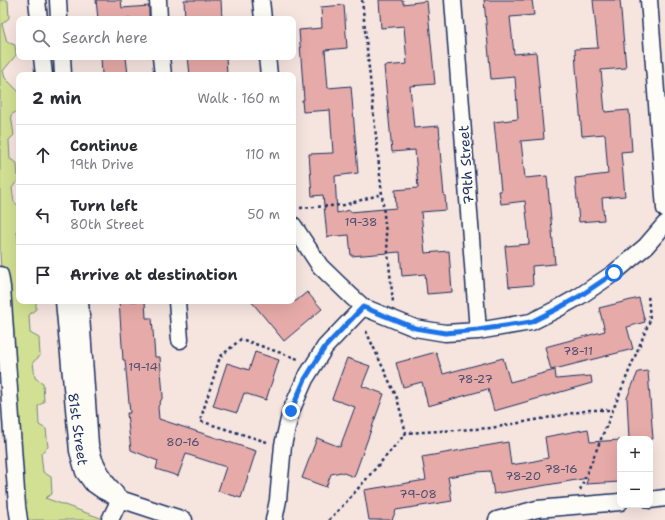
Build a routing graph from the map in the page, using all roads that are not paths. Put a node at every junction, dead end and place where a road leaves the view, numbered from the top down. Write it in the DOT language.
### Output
graph roads {
  1 [pos="37,0"];
  2 [pos="58,0"];
  3 [pos="158,0"];
  4 [pos="261,0"];
  5 [pos="453,0"];
  6 [pos="649,0"];
  7 [pos="39,16"];
  8 [pos="59,16"];
  9 [pos="159,16"];
  10 [pos="263,16"];
  11 [pos="42,60"];
  12 [pos="62,60"];
  13 [pos="162,60"];
  14 [pos="267,60"];
  15 [pos="44,72"];
  16 [pos="63,72"];
  17 [pos="163,72"];
  18 [pos="269,72"];
  19 [pos="665,209"];
  20 [pos="665,224"];
  21 [pos="296,230"];
  22 [pos="0,276"];
  23 [pos="64,304"];
  24 [pos="80,304"];
  25 [pos="178,304"];
  26 [pos="363,307"];
  27 [pos="478,330"];
  28 [pos="180,340"];
  29 [pos="665,498"];
  30 [pos="120,499"];
  31 [pos="653,500"];
  32 [pos="617,502"];
  33 [pos="19,520"];
  34 [pos="110,520"];
  35 [pos="184,520"];
  36 [pos="274,520"];
  37 [pos="497,520"];
  1 -- 7 [label="street"];
  2 -- 8 [label="street"];
  3 -- 9 [label="street"];
  4 -- 10 [label="street"];
  5 -- 27 [label="street, 79th Street"];
  6 -- 19 [label="street"];
  11 -- 15 [label="street"];
  12 -- 16 [label="street"];
  13 -- 17 [label="street"];
  14 -- 18 [label="street"];
  20 -- 27 [label="street"];
  21 -- 26 [label="street"];
  22 -- 33 [label="street"];
  23 -- 30 [label="street, 81st Street"];
  24 -- 30 [label="street, 81st Street"];
  25 -- 28 [label="street"];
  26 -- 27 [label="street"];
  26 -- 36 [label="street"];
  29 -- 31 [label="street"];
  30 -- 34 [label="street"];
  30 -- 35 [label="street"];
  32 -- 37 [label="street"];
}
